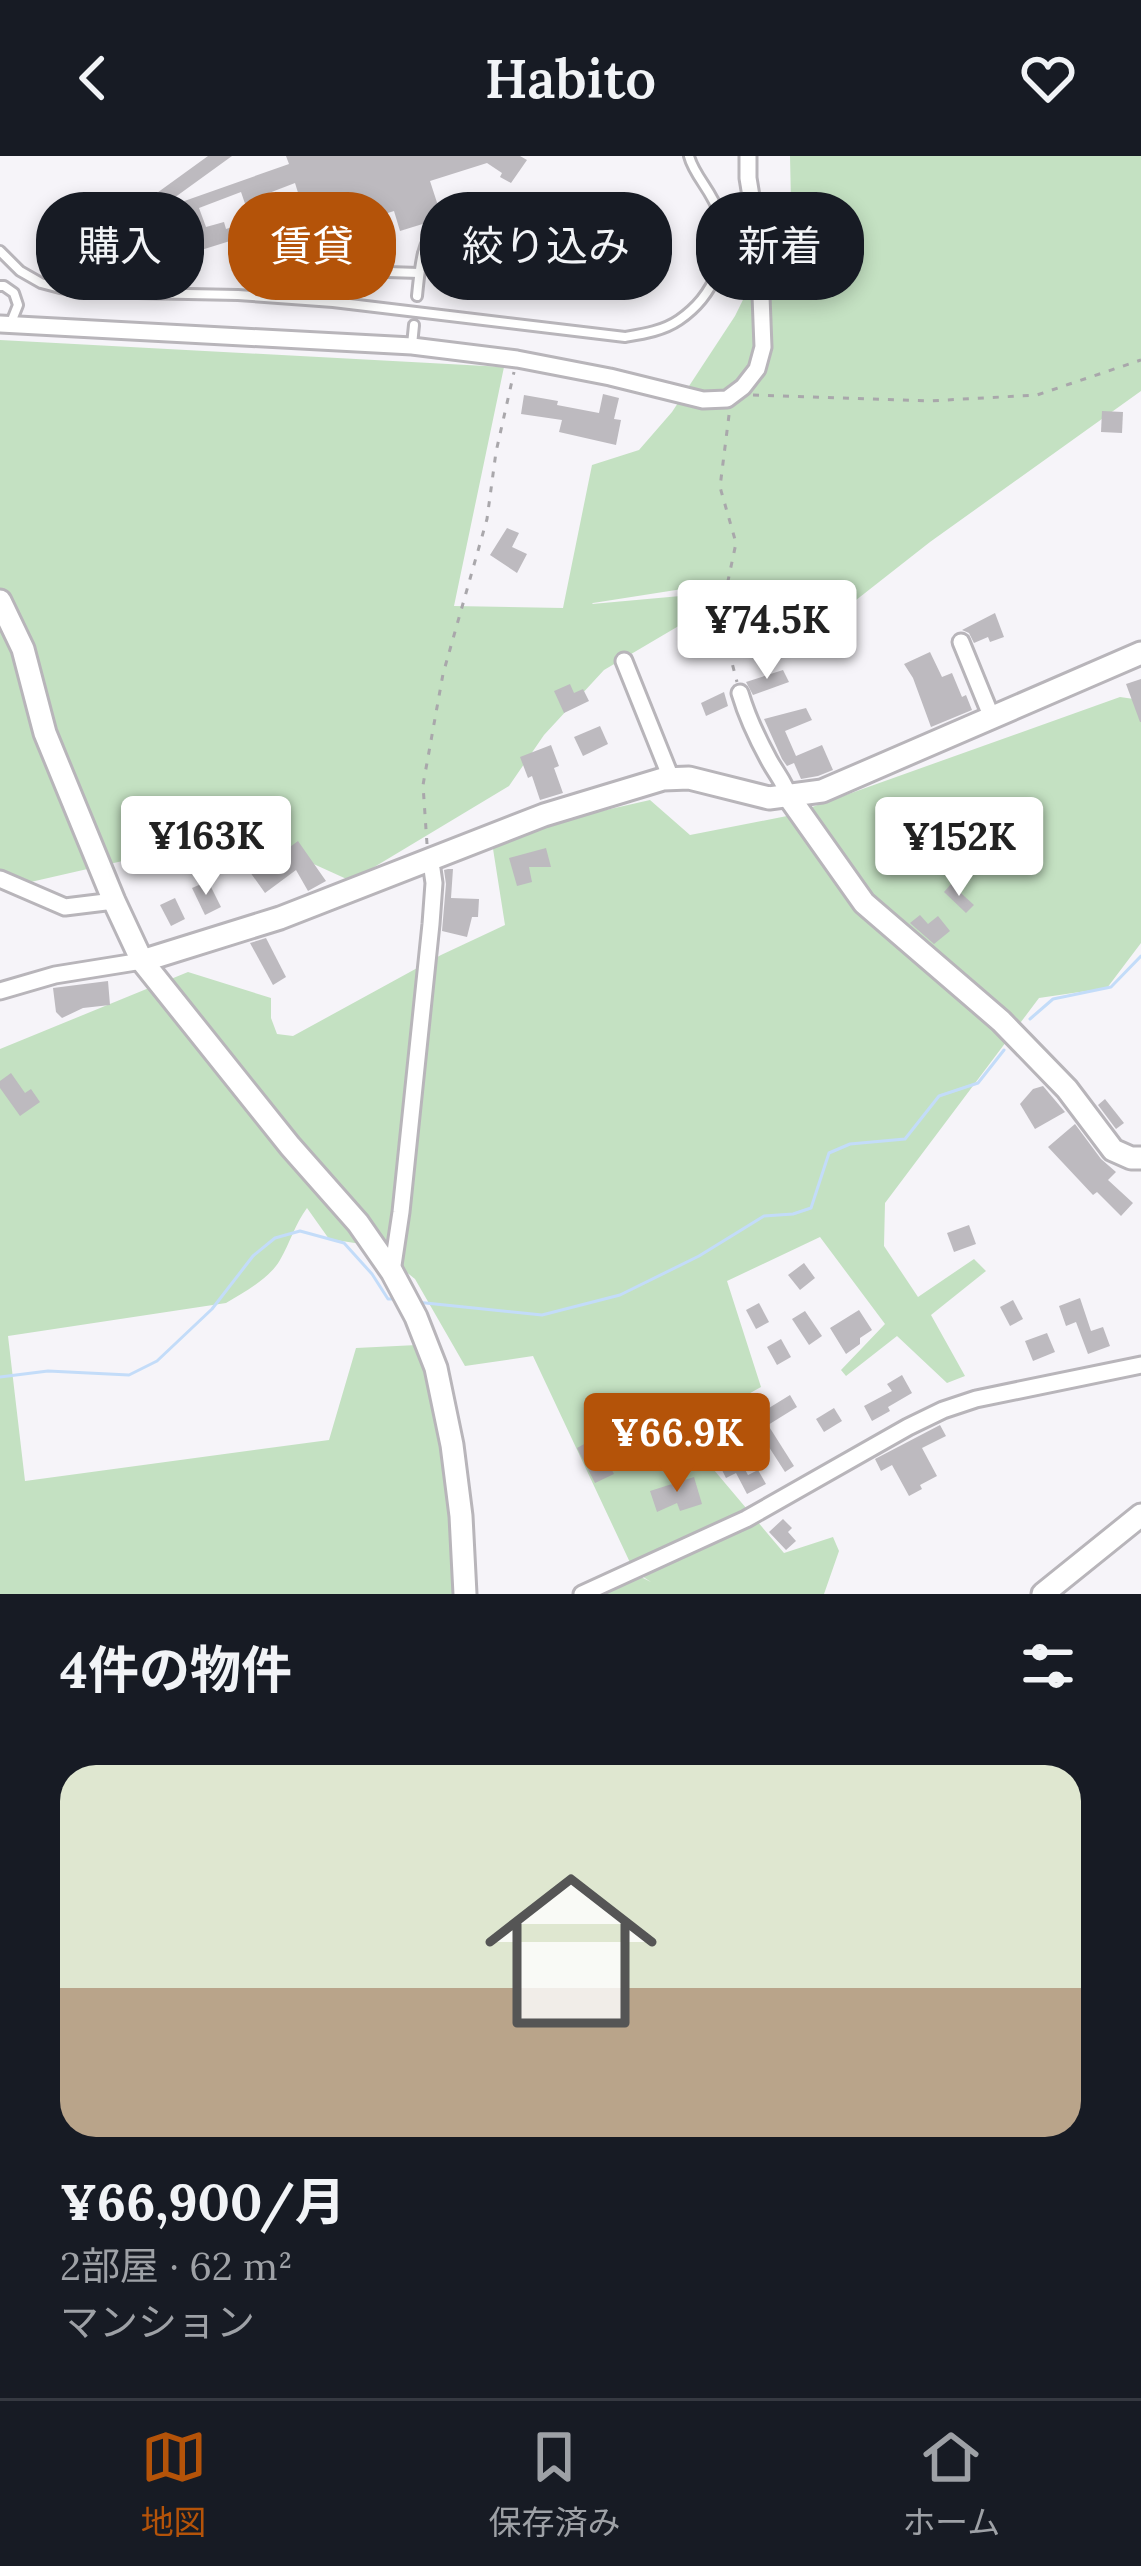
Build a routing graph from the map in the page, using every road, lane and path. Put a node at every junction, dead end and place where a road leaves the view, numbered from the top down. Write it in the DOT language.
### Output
graph roads {
  1 [pos="689,156"];
  2 [pos="748,156"];
  3 [pos="0,251"];
  4 [pos="420,268"];
  5 [pos="396,272"];
  6 [pos="419,273"];
  7 [pos="0,286"];
  8 [pos="417,296"];
  9 [pos="4,325"];
  10 [pos="414,325"];
  11 [pos="412,346"];
  12 [pos="517,359"];
  13 [pos="1141,360"];
  14 [pos="734,395"];
  15 [pos="0,601"];
  16 [pos="961,642"];
  17 [pos="1141,653"];
  18 [pos="624,661"];
  19 [pos="740,693"];
  20 [pos="992,718"];
  21 [pos="671,778"];
  22 [pos="789,797"];
  23 [pos="432,869"];
  24 [pos="0,879"];
  25 [pos="113,902"];
  26 [pos="142,961"];
  27 [pos="0,992"];
  28 [pos="1141,1158"];
  29 [pos="392,1272"];
  30 [pos="1141,1365"];
  31 [pos="1141,1515"];
  32 [pos="465,1594"];
  33 [pos="582,1594"];
  34 [pos="1043,1594"];
  1 -- 3 [label="lane"];
  2 -- 14 [label="street"];
  4 -- 6 [label="lane"];
  5 -- 6 [label="lane"];
  6 -- 8 [label="lane"];
  7 -- 9 [label="lane"];
  9 -- 11 [label="street"];
  10 -- 11 [label="lane"];
  11 -- 12 [label="street"];
  12 -- 14 [label="street"];
  12 -- 23 [label="path"];
  13 -- 14 [label="path"];
  14 -- 19 [label="path"];
  15 -- 25 [label="street"];
  16 -- 20 [label="street"];
  17 -- 20 [label="street"];
  18 -- 21 [label="street"];
  19 -- 22 [label="street"];
  20 -- 22 [label="street"];
  21 -- 22 [label="street"];
  21 -- 26 [label="street"];
  22 -- 28 [label="street"];
  23 -- 29 [label="street"];
  24 -- 25 [label="street"];
  25 -- 26 [label="street"];
  26 -- 27 [label="street"];
  26 -- 29 [label="street"];
  29 -- 32 [label="street"];
  30 -- 33 [label="street"];
  31 -- 34 [label="street"];
}
